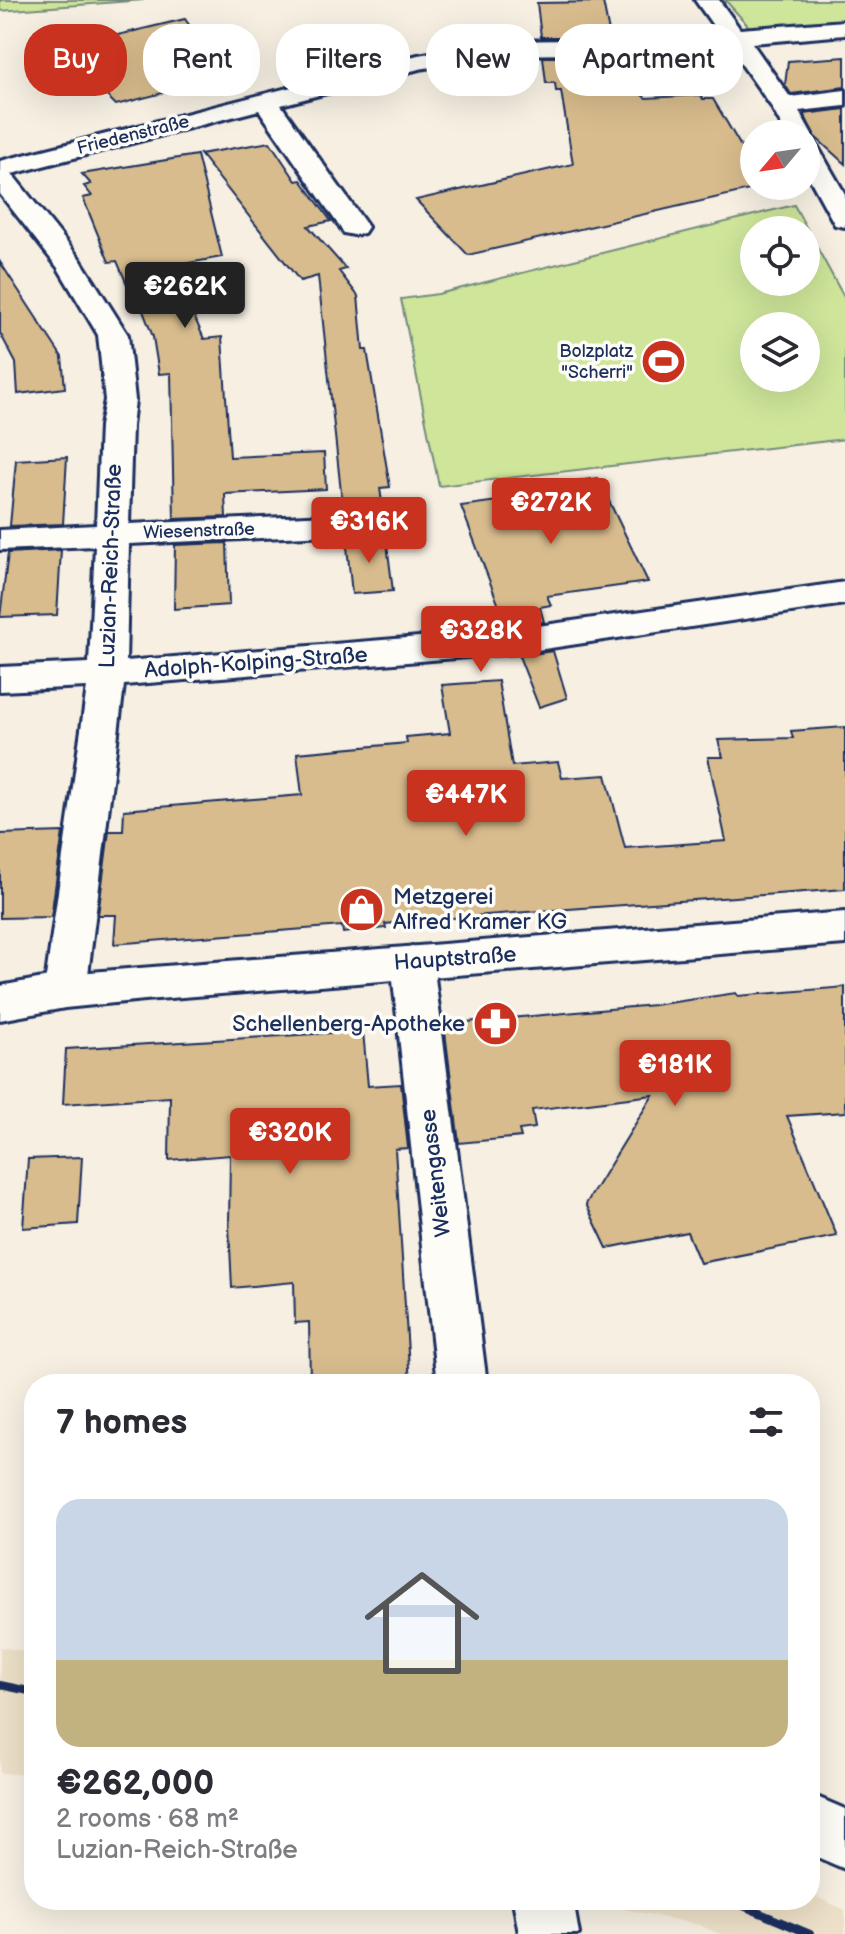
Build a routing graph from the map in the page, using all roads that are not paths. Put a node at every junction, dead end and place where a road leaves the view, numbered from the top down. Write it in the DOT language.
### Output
graph roads {
  1 [pos="707,0"];
  2 [pos="726,24"];
  3 [pos="845,28"];
  4 [pos="743,41"];
  5 [pos="555,46"];
  6 [pos="743,47"];
  7 [pos="845,98"];
  8 [pos="266,102"];
  9 [pos="783,105"];
  10 [pos="791,120"];
  11 [pos="0,169"];
  12 [pos="820,173"];
  13 [pos="0,176"];
  14 [pos="845,219"];
  15 [pos="354,227"];
  16 [pos="398,522"];
  17 [pos="114,535"];
  18 [pos="0,540"];
  19 [pos="845,593"];
  20 [pos="107,674"];
  21 [pos="0,679"];
  22 [pos="845,928"];
  23 [pos="412,962"];
  24 [pos="65,991"];
  25 [pos="0,1003"];
  26 [pos="461,1374"];
  27 [pos="820,1828"];
  28 [pos="845,1840"];
  29 [pos="545,1910"];
  30 [pos="549,1934"];
  1 -- 2 [label="street"];
  3 -- 4 [label="street, Friedenstraße"];
  5 -- 8 [label="street, Friedenstraße"];
  6 -- 9 [label="street"];
  7 -- 9 [label="street"];
  8 -- 11 [label="street, Friedenstraße"];
  8 -- 15 [label="street"];
  9 -- 10 [label="street"];
  12 -- 14 [label="street"];
  13 -- 17 [label="street, Luzian-Reich-Straße"];
  16 -- 17 [label="street, Wiesenstraße"];
  17 -- 18 [label="street, Wiesenstraße"];
  17 -- 20 [label="street, Luzian-Reich-Straße"];
  19 -- 20 [label="street, Adolph-Kolping-Straße"];
  20 -- 21 [label="street, Adolph-Kolping-Straße"];
  20 -- 24 [label="street, Luzian-Reich-Straße"];
  22 -- 23 [label="main road, Hauptstraße"];
  23 -- 24 [label="main road, Hauptstraße"];
  23 -- 26 [label="street, Weitengasse"];
  24 -- 25 [label="main road, Hauptstraße"];
  27 -- 28 [label="street"];
  29 -- 30 [label="street"];
}
